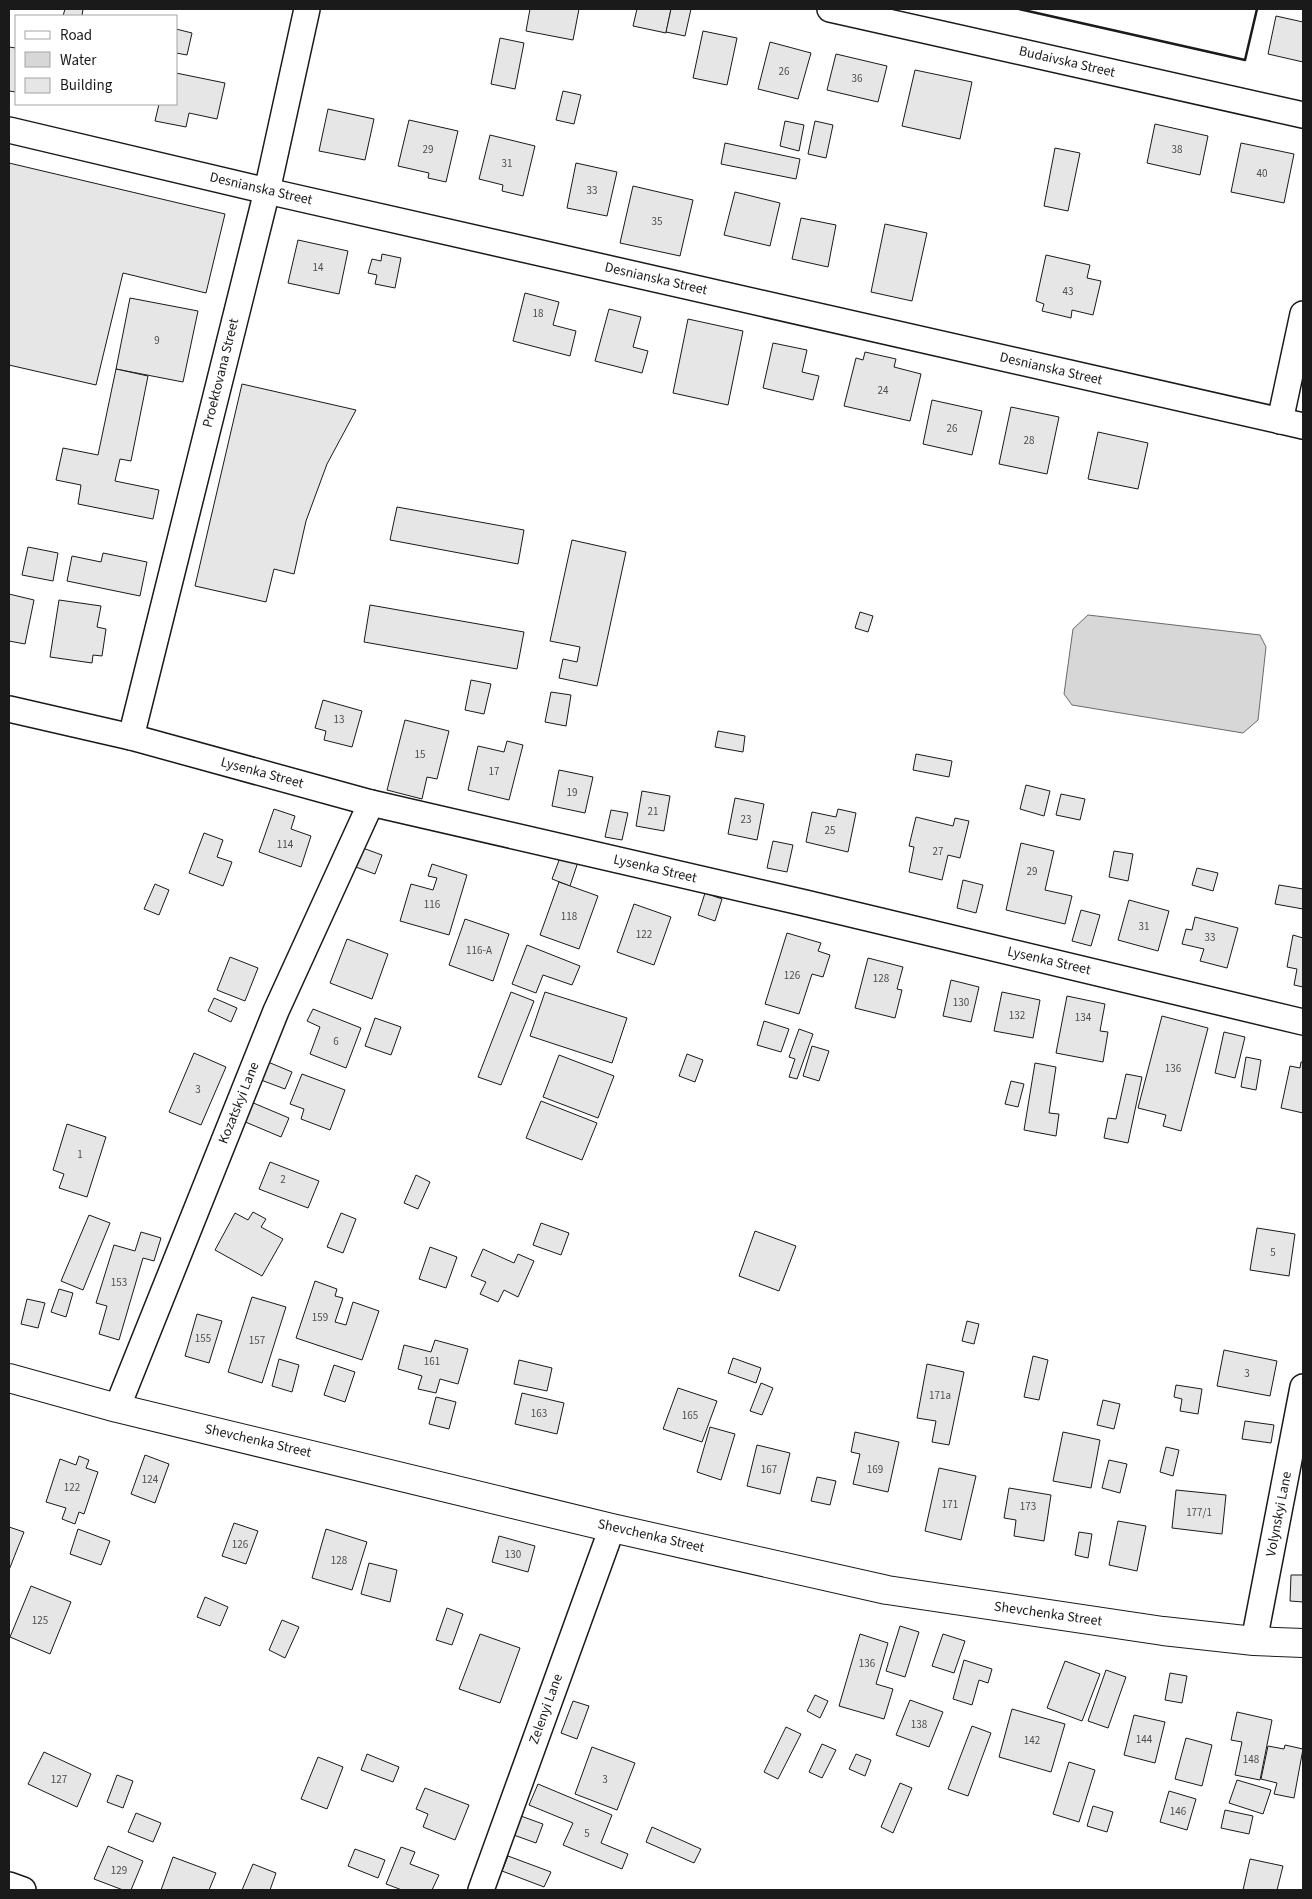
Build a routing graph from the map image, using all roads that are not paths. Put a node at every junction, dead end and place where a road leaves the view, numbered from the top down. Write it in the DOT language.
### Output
graph roads {
  1 [pos="307,9"];
  2 [pos="830,9"];
  3 [pos="1303,115"];
  4 [pos="9,130"];
  5 [pos="266,191"];
  6 [pos="1303,314"];
  7 [pos="1292,423"];
  8 [pos="9,709"];
  9 [pos="132,737"];
  10 [pos="371,803"];
  11 [pos="1303,1022"];
  12 [pos="9,1378"];
  13 [pos="1303,1387"];
  14 [pos="117,1408"];
  15 [pos="612,1528"];
  16 [pos="1254,1641"];
  17 [pos="1303,1643"];
  18 [pos="9,1885"];
  19 [pos="23,1890"];
  20 [pos="481,1890"];
  1 -- 5 [label="street, Proektovana Street"];
  2 -- 3 [label="street, Budaivska Street"];
  4 -- 5 [label="street, Desnianska Street"];
  5 -- 7 [label="street, Desnianska Street"];
  5 -- 9 [label="street, Proektovana Street"];
  6 -- 7 [label="street"];
  8 -- 9 [label="street, Lysenka Street"];
  9 -- 10 [label="street, Lysenka Street"];
  10 -- 11 [label="street, Lysenka Street"];
  10 -- 14 [label="street, Kozatskyi Lane"];
  12 -- 14 [label="street, Shevchenka Street"];
  13 -- 16 [label="street, Volynskyi Lane"];
  14 -- 15 [label="street, Shevchenka Street"];
  15 -- 16 [label="street, Shevchenka Street"];
  15 -- 20 [label="street, Zelenyi Lane"];
  16 -- 17 [label="street, Shevchenka Street"];
  18 -- 19 [label="street"];
}
